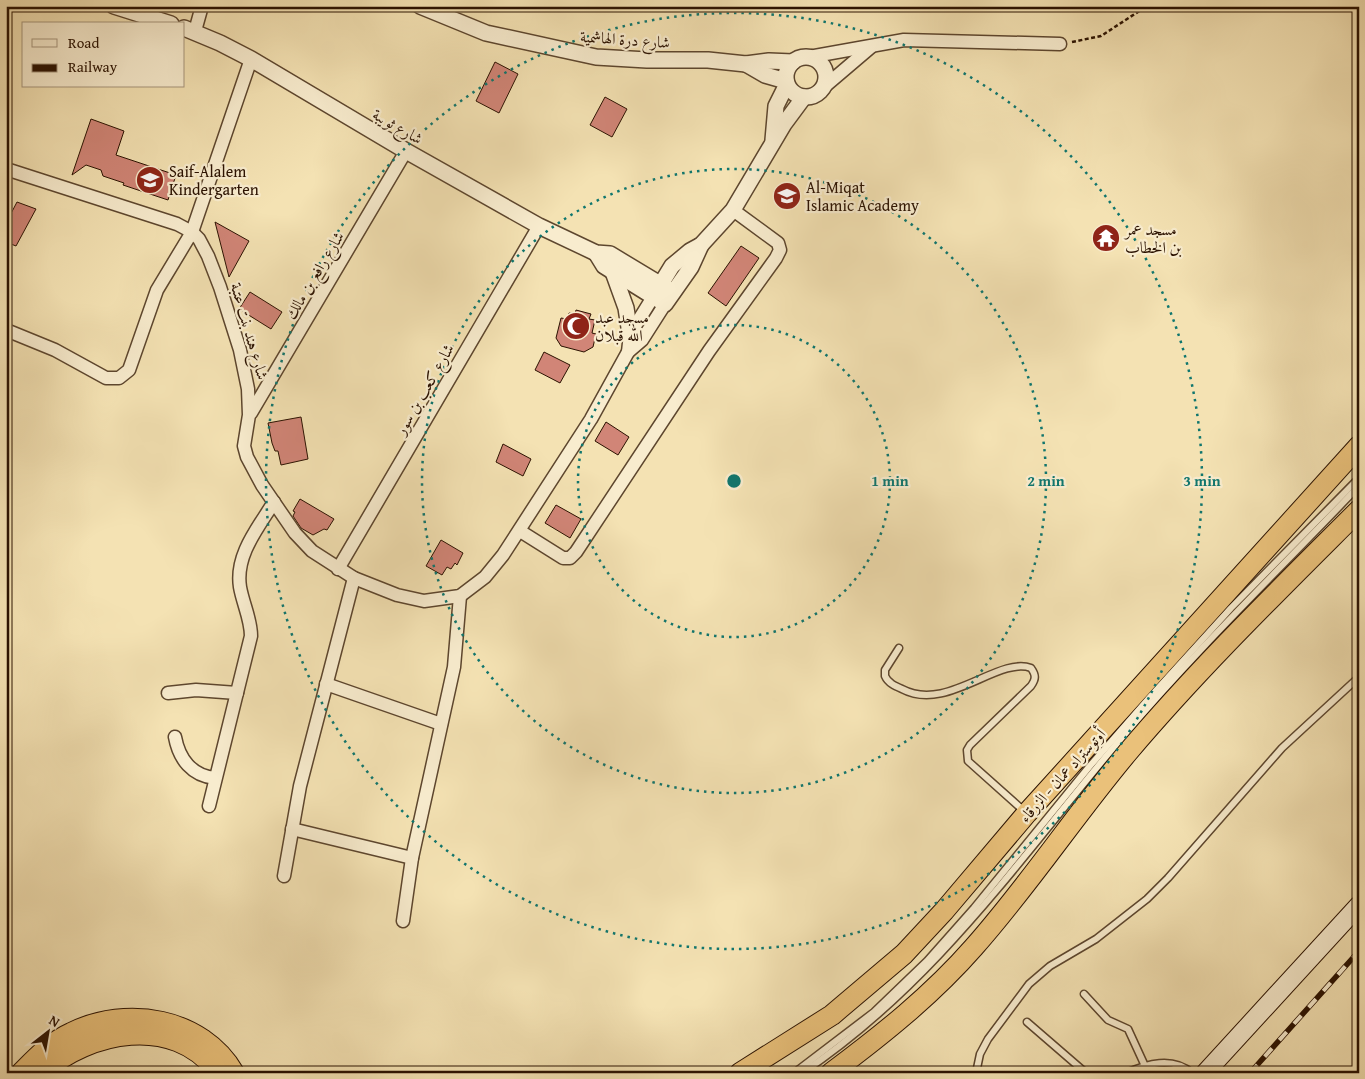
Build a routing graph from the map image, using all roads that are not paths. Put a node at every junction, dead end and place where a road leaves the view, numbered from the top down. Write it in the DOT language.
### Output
graph roads {
  1 [pos="114,6"];
  2 [pos="202,6"];
  3 [pos="420,6"];
  4 [pos="165,22"];
  5 [pos="190,29"];
  6 [pos="1060,44"];
  7 [pos="873,45"];
  8 [pos="809,56"];
  9 [pos="251,59"];
  10 [pos="793,62"];
  11 [pos="746,64"];
  12 [pos="787,83"];
  13 [pos="824,87"];
  14 [pos="804,97"];
  15 [pos="773,142"];
  16 [pos="406,151"];
  17 [pos="6,168"];
  18 [pos="732,210"];
  19 [pos="540,226"];
  20 [pos="192,232"];
  21 [pos="596,253"];
  22 [pos="612,272"];
  23 [pos="663,294"];
  24 [pos="6,330"];
  25 [pos="630,334"];
  26 [pos="628,352"];
  27 [pos="249,415"];
  28 [pos="1359,446"];
  29 [pos="1359,478"];
  30 [pos="1359,486"];
  31 [pos="274,502"];
  32 [pos="1359,510"];
  33 [pos="520,531"];
  34 [pos="338,569"];
  35 [pos="354,578"];
  36 [pos="460,596"];
  37 [pos="899,648"];
  38 [pos="1359,677"];
  39 [pos="326,684"];
  40 [pos="168,693"];
  41 [pos="237,693"];
  42 [pos="441,724"];
  43 [pos="175,736"];
  44 [pos="215,778"];
  45 [pos="209,806"];
  46 [pos="1027,813"];
  47 [pos="292,829"];
  48 [pos="412,858"];
  49 [pos="284,876"];
  50 [pos="1359,905"];
  51 [pos="403,921"];
  52 [pos="1084,994"];
  53 [pos="1027,1022"];
  54 [pos="1145,1066"];
  55 [pos="836,1071"];
  56 [pos="21,1073"];
  57 [pos="42,1073"];
  58 [pos="218,1073"];
  59 [pos="234,1073"];
  60 [pos="740,1073"];
  61 [pos="794,1073"];
  62 [pos="802,1073"];
  63 [pos="976,1073"];
  64 [pos="1086,1073"];
  65 [pos="1126,1073"];
  66 [pos="1192,1073"];
  67 [pos="1205,1073"];
  1 -- 4 [label="street"];
  2 -- 5 [label="street"];
  3 -- 11 [label="street, شارع درة الهاشمية"];
  5 -- 9 [label="street, شارع ثويبة"];
  6 -- 7 [label="street"];
  7 -- 8 [label="street"];
  7 -- 13 [label="street"];
  8 -- 10 [label="street"];
  8 -- 13 [label="street"];
  9 -- 16 [label="street, شارع ثويبة"];
  9 -- 20 [label="street"];
  10 -- 11 [label="street, شارع درة الهاشمية"];
  10 -- 12 [label="street"];
  11 -- 12 [label="street, شارع درة الهاشمية"];
  12 -- 14 [label="street"];
  12 -- 15 [label="street, شارع هند بنت عتبة"];
  13 -- 14 [label="street"];
  14 -- 15 [label="street, شارع هند بنت عتبة"];
  15 -- 18 [label="street, شارع هند بنت عتبة"];
  16 -- 19 [label="street, شارع ثويبة"];
  16 -- 27 [label="street, شارع رافع بن مالك"];
  17 -- 20 [label="street"];
  18 -- 23 [label="street, شارع هند بنت عتبة"];
  18 -- 33 [label="street"];
  19 -- 21 [label="street, شارع ثويبة"];
  19 -- 34 [label="street, شارع كعب بن سور"];
  20 -- 24 [label="street"];
  20 -- 27 [label="street, شارع هند بنت عتبة"];
  21 -- 22 [label="street, شارع ثويبة"];
  21 -- 23 [label="street, شارع ثويبة"];
  22 -- 23 [label="street, شارع ثويبة"];
  22 -- 25 [label="street"];
  23 -- 25 [label="street, شارع هند بنت عتبة"];
  23 -- 26 [label="street, شارع هند بنت عتبة"];
  25 -- 26 [label="street, شارع هند بنت عتبة"];
  26 -- 33 [label="street, شارع هند بنت عتبة"];
  27 -- 31 [label="street, شارع هند بنت عتبة"];
  28 -- 46 [label="highway, أوتوستراد عمان - الزرقاء"];
  29 -- 61 [label="lane"];
  30 -- 62 [label="lane"];
  31 -- 34 [label="street, شارع هند بنت عتبة"];
  31 -- 41 [label="street"];
  32 -- 55 [label="highway, أوتوستراد عمان - الزرقاء"];
  33 -- 36 [label="street, شارع هند بنت عتبة"];
  34 -- 35 [label="street, شارع هند بنت عتبة"];
  35 -- 36 [label="street, شارع هند بنت عتبة"];
  35 -- 39 [label="street"];
  36 -- 42 [label="street"];
  37 -- 46 [label="lane"];
  38 -- 63 [label="lane"];
  39 -- 42 [label="street"];
  39 -- 47 [label="street"];
  40 -- 41 [label="street"];
  41 -- 44 [label="street"];
  42 -- 48 [label="street"];
  43 -- 44 [label="street"];
  44 -- 45 [label="street"];
  46 -- 60 [label="highway, أوتوستراد عمان - الزرقاء"];
  47 -- 48 [label="street"];
  47 -- 49 [label="street"];
  48 -- 51 [label="street"];
  50 -- 67 [label="main road"];
  52 -- 54 [label="lane"];
  53 -- 64 [label="lane"];
  54 -- 65 [label="lane"];
  54 -- 66 [label="lane"];
  56 -- 59 [label="highway"];
  57 -- 58 [label="highway"];
}
